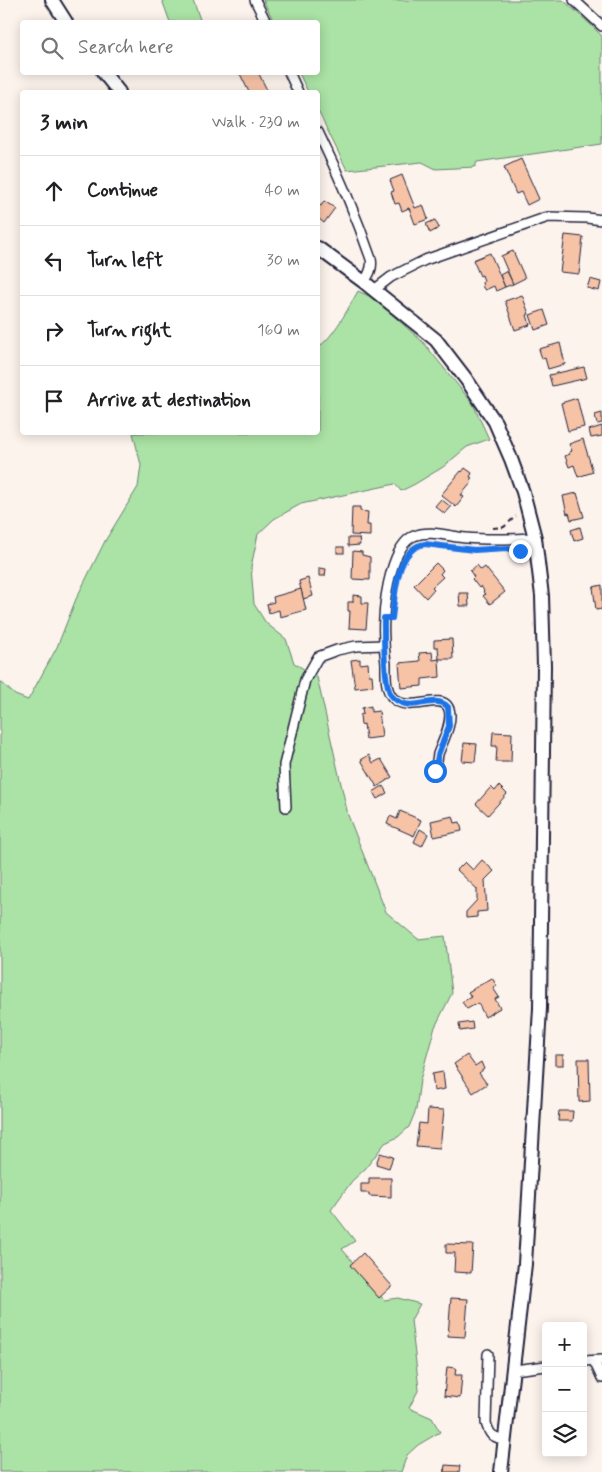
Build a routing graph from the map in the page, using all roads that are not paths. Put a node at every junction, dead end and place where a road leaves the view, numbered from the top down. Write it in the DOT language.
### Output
graph roads {
  1 [pos="52,0"];
  2 [pos="255,0"];
  3 [pos="574,0"];
  4 [pos="65,20"];
  5 [pos="265,20"];
  6 [pos="602,26"];
  7 [pos="105,75"];
  8 [pos="290,75"];
  9 [pos="117,90"];
  10 [pos="297,90"];
  11 [pos="320,136"];
  12 [pos="602,220"];
  13 [pos="320,249"];
  14 [pos="369,286"];
  15 [pos="535,538"];
  16 [pos="384,644"];
  17 [pos="435,773"];
  18 [pos="286,807"];
  19 [pos="488,1354"];
  20 [pos="598,1361"];
  21 [pos="542,1366"];
  22 [pos="514,1370"];
  23 [pos="602,1378"];
  24 [pos="504,1440"];
  25 [pos="501,1472"];
  1 -- 4 [label="main road"];
  2 -- 5 [label="street"];
  3 -- 6 [label="street"];
  7 -- 9 [label="main road"];
  8 -- 10 [label="street"];
  11 -- 14 [label="street"];
  12 -- 14 [label="street"];
  13 -- 14 [label="main road"];
  14 -- 15 [label="main road"];
  15 -- 16 [label="street"];
  15 -- 22 [label="main road"];
  16 -- 17 [label="street"];
  16 -- 18 [label="street"];
  19 -- 24 [label="street"];
  20 -- 23 [label="street"];
  21 -- 22 [label="street"];
  22 -- 24 [label="main road"];
  24 -- 25 [label="main road"];
}
